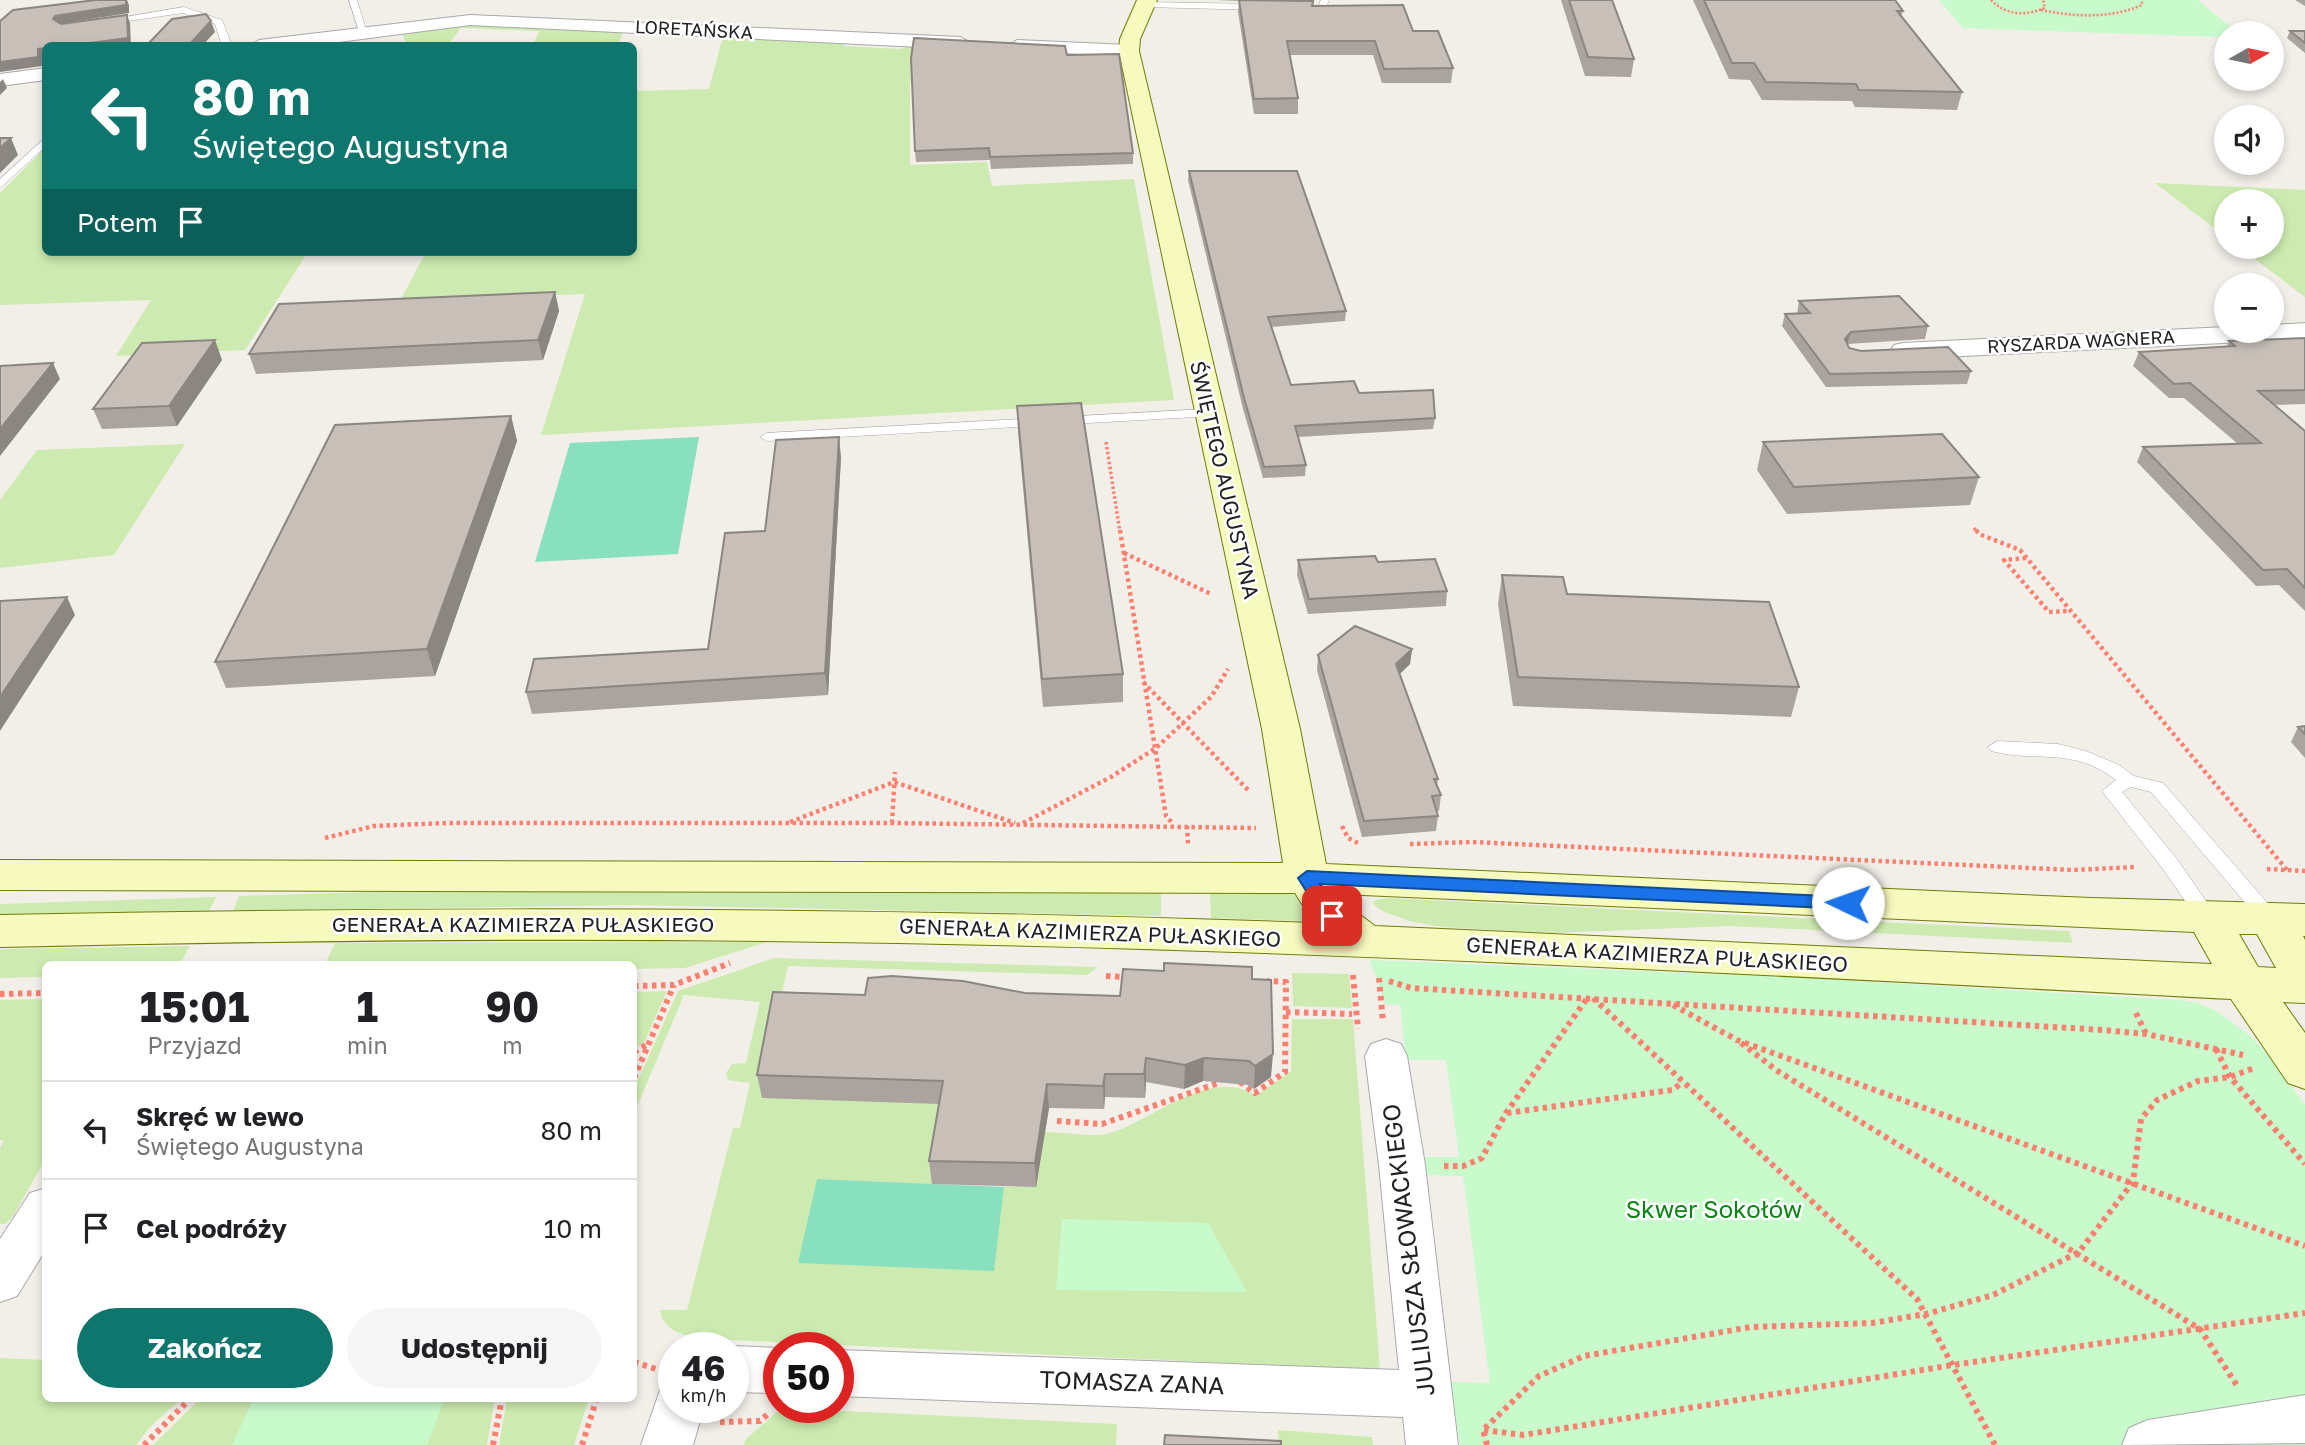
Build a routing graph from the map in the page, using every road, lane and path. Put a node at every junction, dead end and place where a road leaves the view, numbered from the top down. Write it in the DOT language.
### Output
graph roads {
  1 [pos="353,0"];
  2 [pos="1325,0"];
  3 [pos="1990,0"];
  4 [pos="2043,0"];
  5 [pos="2142,0"];
  6 [pos="1146,2"];
  7 [pos="1269,8"];
  8 [pos="1292,8"];
  9 [pos="2041,10"];
  10 [pos="91,23"];
  11 [pos="365,31"];
  12 [pos="226,42"];
  13 [pos="287,42"];
  14 [pos="1129,51"];
  15 [pos="42,75"];
  16 [pos="0,80"];
  17 [pos="42,144"];
  18 [pos="0,185"];
  19 [pos="2305,331"];
  20 [pos="1884,351"];
  21 [pos="1208,413"];
  22 [pos="1103,419"];
  23 [pos="767,437"];
  24 [pos="1974,528"];
  25 [pos="1123,553"];
  26 [pos="2027,558"];
  27 [pos="1210,582"];
  28 [pos="2070,611"];
  29 [pos="1142,681"];
  30 [pos="1231,681"];
  31 [pos="1182,721"];
  32 [pos="1997,747"];
  33 [pos="1156,748"];
  34 [pos="895,772"];
  35 [pos="2128,781"];
  36 [pos="894,782"];
  37 [pos="1252,794"];
  38 [pos="1255,816"];
  39 [pos="892,823"];
  40 [pos="785,824"];
  41 [pos="1020,825"];
  42 [pos="1174,825"];
  43 [pos="1250,828"];
  44 [pos="1263,828"];
  45 [pos="1342,828"];
  46 [pos="340,834"];
  47 [pos="1406,844"];
  48 [pos="1366,845"];
  49 [pos="2141,866"];
  50 [pos="2260,868"];
  51 [pos="2288,871"];
  52 [pos="2305,871"];
  53 [pos="0,875"];
  54 [pos="1307,878"];
  55 [pos="2208,919"];
  56 [pos="2288,920"];
  57 [pos="0,931"];
  58 [pos="1372,960"];
  59 [pos="698,974"];
  60 [pos="1106,976"];
  61 [pos="1133,977"];
  62 [pos="2305,978"];
  63 [pos="1258,981"];
  64 [pos="2244,982"];
  65 [pos="674,985"];
  66 [pos="637,986"];
  67 [pos="2305,986"];
  68 [pos="42,993"];
  69 [pos="0,994"];
  70 [pos="1590,997"];
  71 [pos="1670,1003"];
  72 [pos="1286,1012"];
  73 [pos="1352,1014"];
  74 [pos="1738,1040"];
  75 [pos="649,1043"];
  76 [pos="2216,1049"];
  77 [pos="637,1050"];
  78 [pos="1386,1056"];
  79 [pos="2249,1056"];
  80 [pos="2283,1068"];
  81 [pos="637,1071"];
  82 [pos="2230,1077"];
  83 [pos="1682,1083"];
  84 [pos="1506,1113"];
  85 [pos="1057,1121"];
  86 [pos="2305,1164"];
  87 [pos="1402,1165"];
  88 [pos="2133,1182"];
  89 [pos="42,1213"];
  90 [pos="2305,1246"];
  91 [pos="2079,1252"];
  92 [pos="0,1281"];
  93 [pos="2305,1312"];
  94 [pos="1926,1314"];
  95 [pos="2200,1328"];
  96 [pos="1953,1365"];
  97 [pos="854,1374"];
  98 [pos="187,1402"];
  99 [pos="501,1402"];
  100 [pos="596,1402"];
  101 [pos="763,1418"];
  102 [pos="2285,1422"];
  103 [pos="1429,1424"];
  104 [pos="684,1425"];
  105 [pos="1483,1430"];
  106 [pos="144,1445"];
  107 [pos="493,1445"];
  108 [pos="582,1445"];
  109 [pos="1487,1445"];
  110 [pos="1995,1445"];
  111 [pos="2148,1445"];
  1 -- 11 [label="lane"];
  2 -- 8 [label="lane"];
  3 -- 9 [label="path"];
  4 -- 9 [label="path"];
  5 -- 9 [label="path"];
  6 -- 7 [label="lane"];
  6 -- 14 [label="main road, ŚWIĘTEGO AUGUSTYNA"];
  10 -- 12 [label="lane"];
  11 -- 13 [label="street, LORETAŃSKA"];
  11 -- 14 [label="street, LORETAŃSKA"];
  14 -- 21 [label="main road, ŚWIĘTEGO AUGUSTYNA"];
  15 -- 16 [label="street"];
  17 -- 18 [label="lane"];
  19 -- 20 [label="street, RYSZARDA WAGNERA"];
  21 -- 22 [label="lane"];
  21 -- 54 [label="main road, ŚWIĘTEGO AUGUSTYNA"];
  22 -- 23 [label="lane"];
  22 -- 25 [label="path"];
  24 -- 26 [label="path"];
  25 -- 27 [label="path"];
  25 -- 29 [label="path"];
  26 -- 28 [label="path"];
  26 -- 28 [label="path"];
  28 -- 51 [label="path"];
  29 -- 31 [label="path"];
  29 -- 33 [label="path"];
  30 -- 31 [label="path"];
  31 -- 33 [label="path"];
  31 -- 37 [label="path"];
  32 -- 35 [label="lane"];
  33 -- 41 [label="path"];
  33 -- 42 [label="path"];
  34 -- 36 [label="path"];
  35 -- 55 [label="lane"];
  35 -- 56 [label="lane"];
  36 -- 39 [label="path"];
  36 -- 40 [label="path"];
  36 -- 41 [label="path"];
  38 -- 43 [label="path"];
  39 -- 40 [label="path"];
  39 -- 41 [label="path"];
  40 -- 46 [label="path"];
  41 -- 42 [label="path"];
  42 -- 43 [label="path"];
  43 -- 44 [label="path"];
  45 -- 48 [label="path"];
  47 -- 49 [label="path"];
  50 -- 51 [label="path"];
  51 -- 52 [label="path"];
  53 -- 54 [label="main road"];
  54 -- 55 [label="main road"];
  54 -- 58 [label="main road, ŚWIĘTEGO AUGUSTYNA"];
  55 -- 56 [label="main road"];
  55 -- 64 [label="main road"];
  56 -- 62 [label="main road"];
  57 -- 58 [label="main road, GENERAŁA KAZIMIERZA PUŁASKIEGO"];
  58 -- 64 [label="main road, GENERAŁA KAZIMIERZA PUŁASKIEGO"];
  58 -- 70 [label="path"];
  59 -- 65 [label="path"];
  60 -- 61 [label="path"];
  63 -- 72 [label="path"];
  64 -- 67 [label="main road, GENERAŁA KAZIMIERZA PUŁASKIEGO"];
  64 -- 80 [label="main road"];
  65 -- 66 [label="path"];
  65 -- 75 [label="path"];
  68 -- 69 [label="path"];
  70 -- 71 [label="path"];
  70 -- 83 [label="path"];
  70 -- 84 [label="path"];
  71 -- 74 [label="path"];
  71 -- 76 [label="path"];
  72 -- 73 [label="path"];
  72 -- 85 [label="path"];
  74 -- 88 [label="path"];
  74 -- 91 [label="path"];
  75 -- 77 [label="path"];
  75 -- 81 [label="path"];
  76 -- 79 [label="path"];
  76 -- 82 [label="path"];
  78 -- 87 [label="street, JULIUSZA SŁOWACKIEGO"];
  80 -- 82 [label="path"];
  82 -- 86 [label="path"];
  82 -- 88 [label="path"];
  83 -- 84 [label="path"];
  83 -- 94 [label="path"];
  84 -- 87 [label="path"];
  87 -- 103 [label="street, JULIUSZA SŁOWACKIEGO"];
  88 -- 90 [label="path"];
  88 -- 91 [label="path"];
  89 -- 92 [label="street"];
  91 -- 94 [label="path"];
  91 -- 95 [label="path"];
  93 -- 95 [label="path"];
  94 -- 96 [label="path"];
  94 -- 105 [label="path"];
  95 -- 96 [label="path"];
  95 -- 102 [label="path"];
  96 -- 105 [label="path"];
  96 -- 110 [label="path"];
  97 -- 103 [label="street, TOMASZA ZANA"];
  98 -- 106 [label="path"];
  99 -- 107 [label="path"];
  100 -- 108 [label="path"];
  101 -- 104 [label="path"];
  102 -- 111 [label="street"];
  103 -- 105 [label="path"];
  105 -- 109 [label="path"];
}
